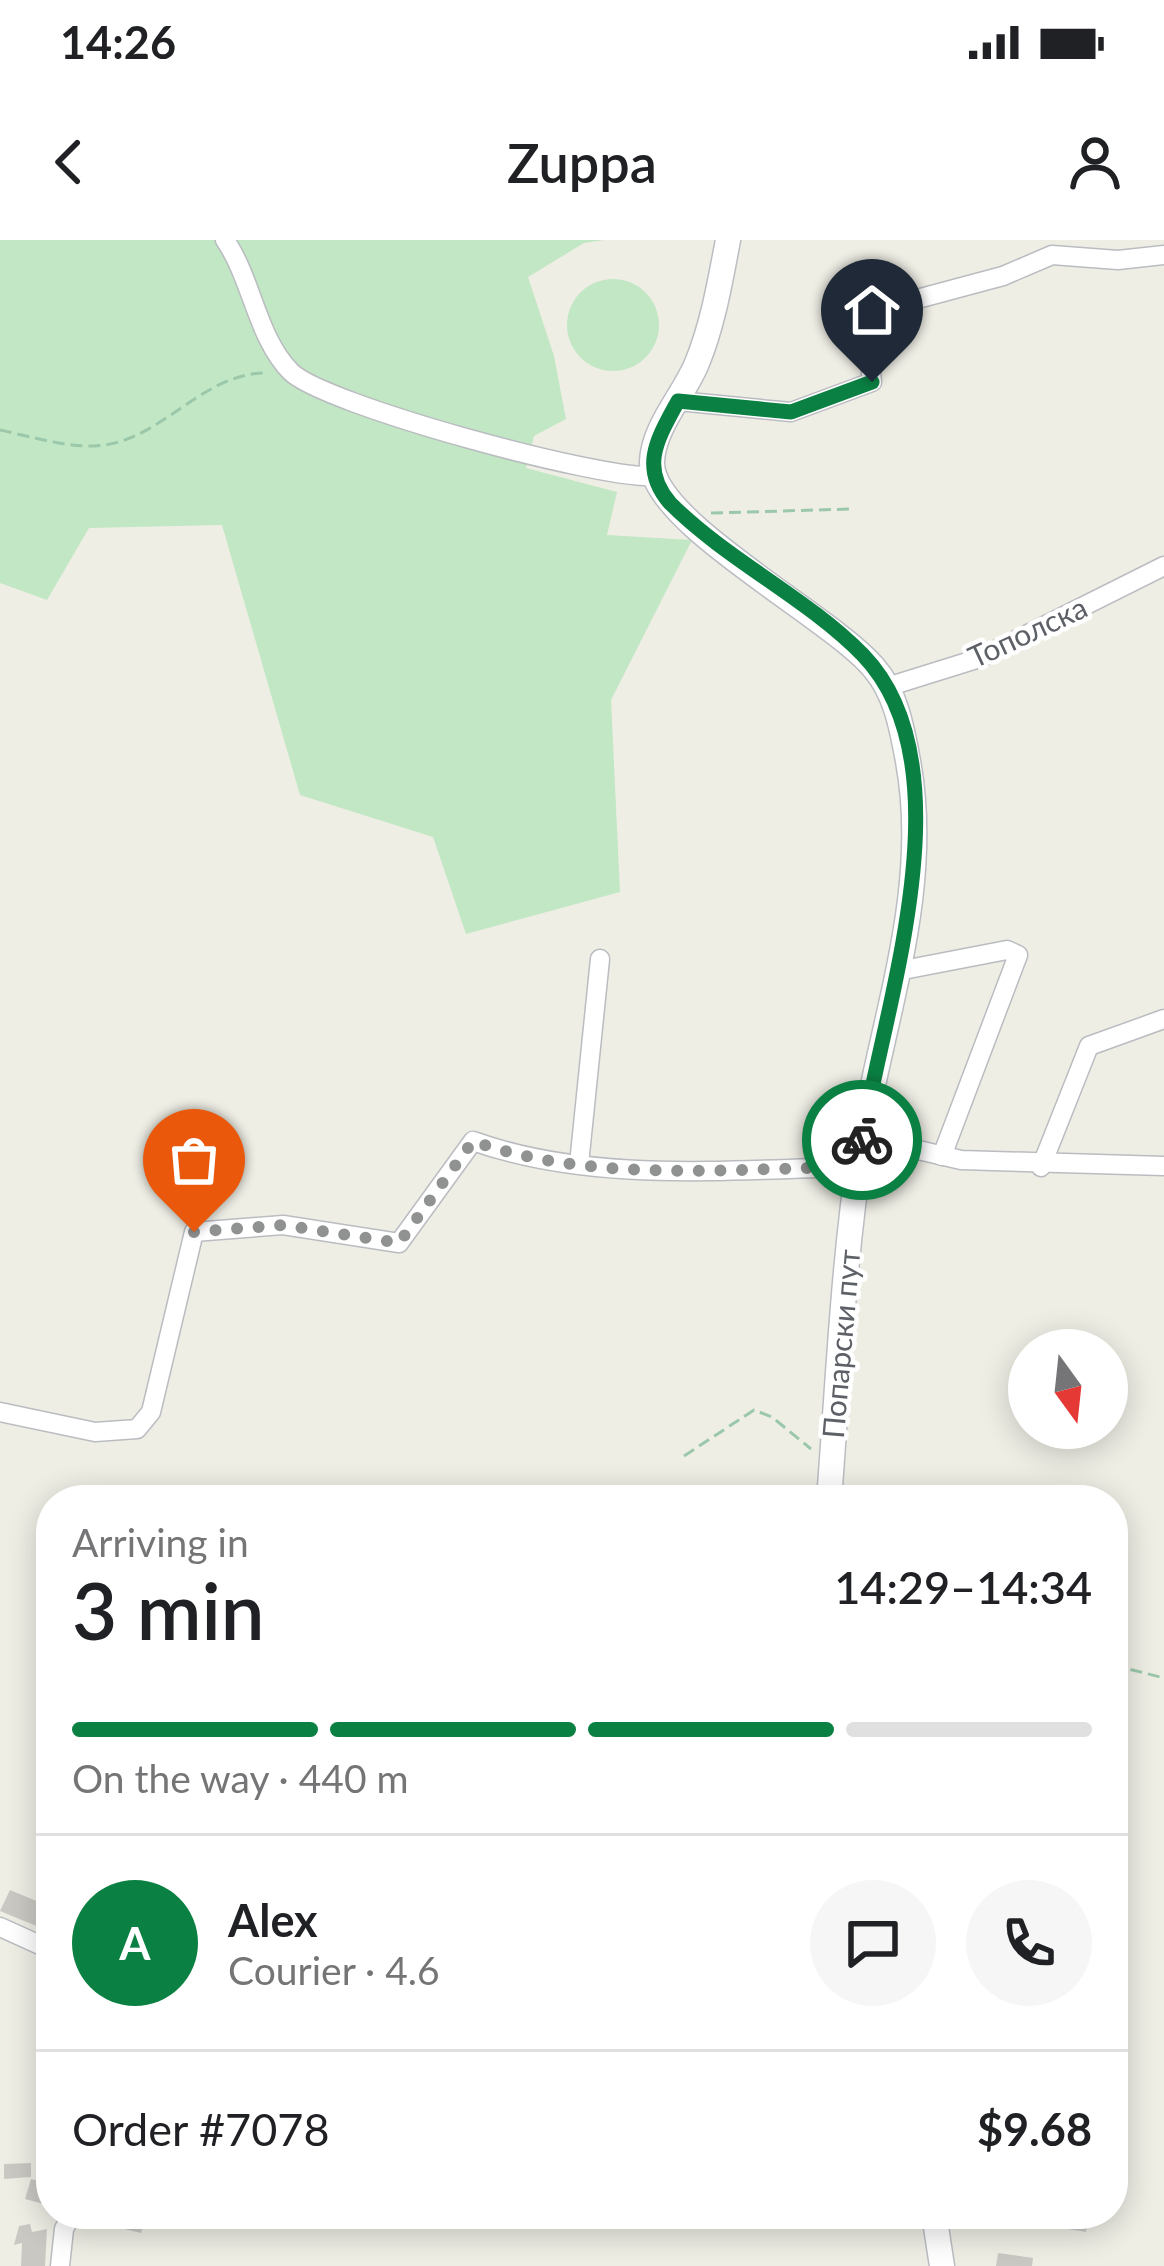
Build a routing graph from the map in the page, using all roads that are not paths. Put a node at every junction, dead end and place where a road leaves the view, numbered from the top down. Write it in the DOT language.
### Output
graph roads {
  1 [pos="226,240"];
  2 [pos="728,240"];
  3 [pos="1164,255"];
  4 [pos="678,401"];
  5 [pos="653,476"];
  6 [pos="1164,566"];
  7 [pos="887,687"];
  8 [pos="600,959"];
  9 [pos="898,971"];
  10 [pos="1164,1019"];
  11 [pos="863,1137"];
  12 [pos="942,1156"];
  13 [pos="578,1164"];
  14 [pos="1164,1166"];
  15 [pos="858,1167"];
  16 [pos="1041,1167"];
  17 [pos="0,1412"];
  18 [pos="830,1485"];
  19 [pos="0,1927"];
  20 [pos="36,1943"];
  21 [pos="64,2229"];
  22 [pos="936,2229"];
  23 [pos="60,2266"];
  24 [pos="942,2266"];
  1 -- 5 [label="street"];
  2 -- 4 [label="street"];
  3 -- 4 [label="street"];
  4 -- 5 [label="street"];
  5 -- 7 [label="street, Попарски пут"];
  6 -- 7 [label="street, Тополска"];
  7 -- 9 [label="street, Попарски пут"];
  8 -- 13 [label="street"];
  9 -- 11 [label="street, Попарски пут"];
  9 -- 12 [label="street"];
  10 -- 16 [label="street"];
  11 -- 12 [label="street"];
  11 -- 15 [label="street, Попарски пут"];
  12 -- 16 [label="street"];
  13 -- 15 [label="street"];
  13 -- 17 [label="street"];
  14 -- 16 [label="street"];
  15 -- 18 [label="street, Попарски пут"];
  19 -- 20 [label="street"];
  21 -- 23 [label="street"];
  22 -- 24 [label="street"];
}
